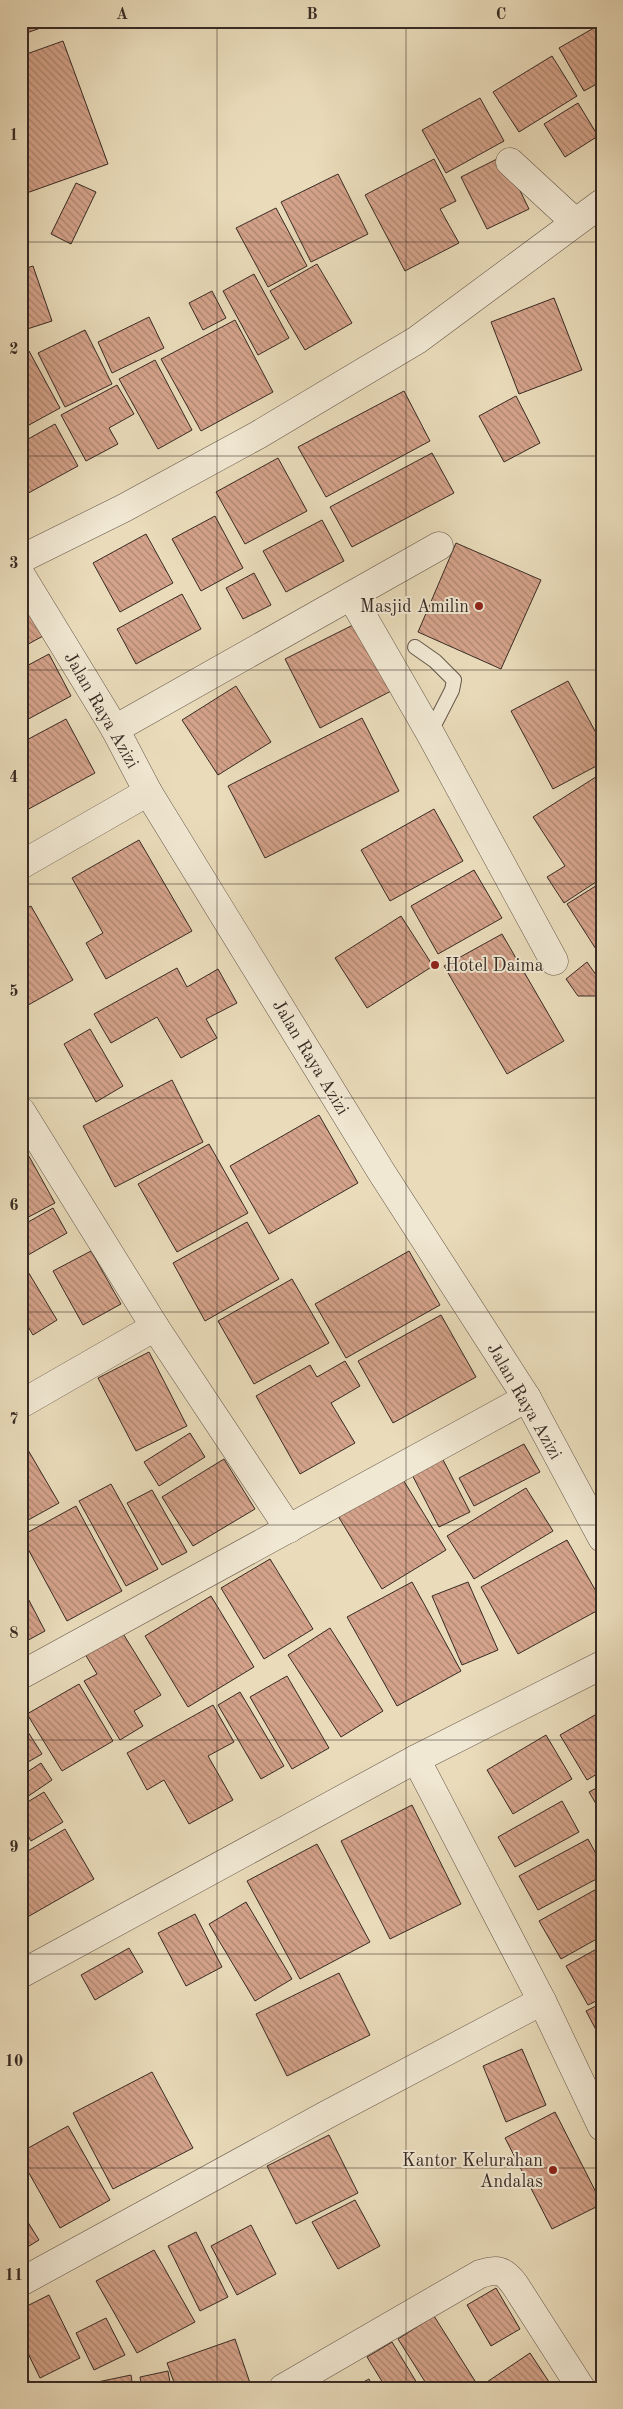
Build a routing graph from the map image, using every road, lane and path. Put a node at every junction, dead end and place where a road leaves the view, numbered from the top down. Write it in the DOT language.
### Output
graph roads {
  1 [pos="510,162"];
  2 [pos="602,203"];
  3 [pos="575,222"];
  4 [pos="439,546"];
  5 [pos="21,558"];
  6 [pos="21,575"];
  7 [pos="351,596"];
  8 [pos="415,647"];
  9 [pos="116,729"];
  10 [pos="430,733"];
  11 [pos="148,792"];
  12 [pos="21,865"];
  13 [pos="554,961"];
  14 [pos="23,1117"];
  15 [pos="155,1327"];
  16 [pos="527,1398"];
  17 [pos="21,1404"];
  18 [pos="288,1529"];
  19 [pos="602,1538"];
  20 [pos="602,1665"];
  21 [pos="21,1675"];
  22 [pos="416,1759"];
  23 [pos="21,1974"];
  24 [pos="542,2001"];
  25 [pos="602,2127"];
  26 [pos="21,2282"];
  27 [pos="283,2388"];
  28 [pos="581,2388"];
  1 -- 3 [label="street"];
  2 -- 3 [label="street"];
  3 -- 5 [label="street"];
  4 -- 7 [label="street"];
  6 -- 9 [label="street, Jalan Raya Azizi"];
  7 -- 9 [label="street"];
  7 -- 10 [label="street"];
  8 -- 10 [label="lane"];
  9 -- 11 [label="street, Jalan Raya Azizi"];
  10 -- 13 [label="street"];
  11 -- 12 [label="street"];
  11 -- 16 [label="street, Jalan Raya Azizi"];
  14 -- 15 [label="street"];
  15 -- 17 [label="street"];
  15 -- 18 [label="street"];
  16 -- 18 [label="street"];
  16 -- 19 [label="street, Jalan Raya Azizi"];
  18 -- 21 [label="street"];
  20 -- 22 [label="street"];
  22 -- 23 [label="street"];
  22 -- 24 [label="street"];
  24 -- 25 [label="street"];
  24 -- 26 [label="street"];
  27 -- 28 [label="street"];
}
